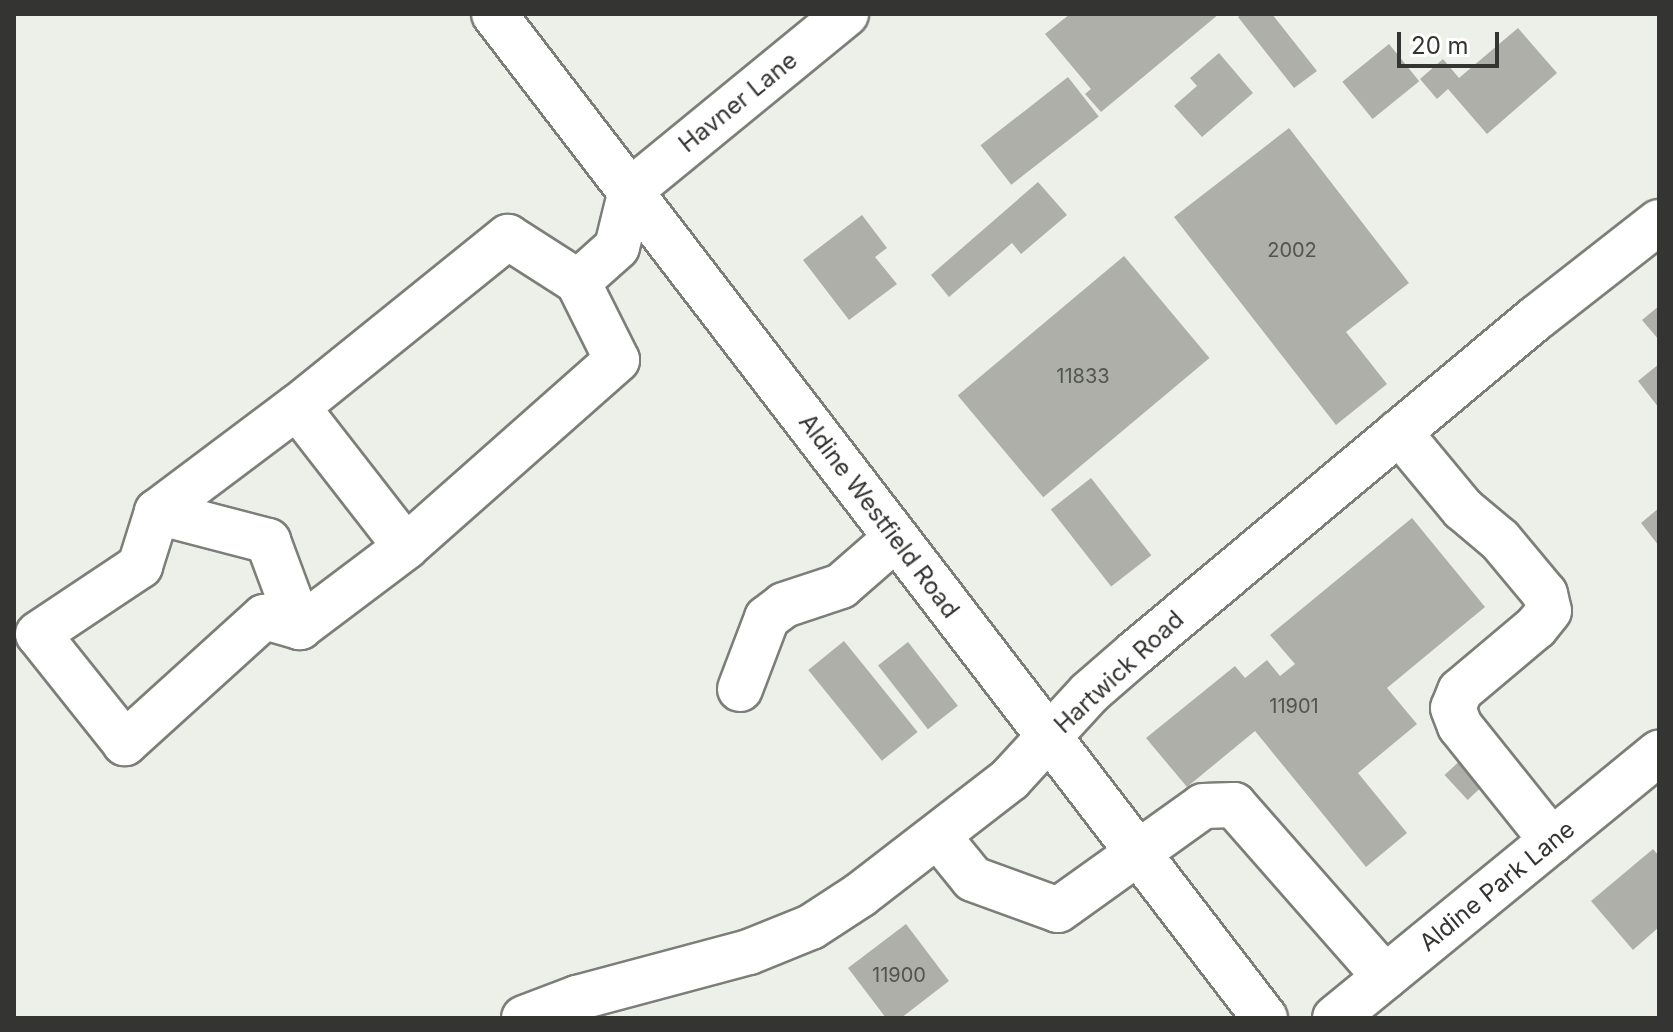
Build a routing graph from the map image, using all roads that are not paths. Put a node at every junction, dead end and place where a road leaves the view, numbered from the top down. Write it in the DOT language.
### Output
graph roads {
  1 [pos="494,14"];
  2 [pos="846,14"];
  3 [pos="631,190"];
  4 [pos="1659,222"];
  5 [pos="578,282"];
  6 [pos="297,407"];
  7 [pos="1399,432"];
  8 [pos="157,512"];
  9 [pos="896,538"];
  10 [pos="406,547"];
  11 [pos="300,627"];
  12 [pos="740,689"];
  13 [pos="1049,735"];
  14 [pos="1659,753"];
  15 [pos="938,836"];
  16 [pos="1552,841"];
  17 [pos="1140,851"];
  18 [pos="1385,977"];
  19 [pos="621,1003"];
  20 [pos="524,1018"];
  21 [pos="1265,1018"];
  22 [pos="1335,1018"];
  1 -- 3 [label="street, Aldine Westfield Road"];
  2 -- 3 [label="street, Havner Lane"];
  3 -- 5 [label="street"];
  3 -- 9 [label="street, Aldine Westfield Road"];
  4 -- 7 [label="street, Hartwick Road"];
  5 -- 6 [label="street"];
  5 -- 10 [label="street"];
  6 -- 8 [label="street"];
  6 -- 10 [label="street"];
  7 -- 13 [label="street, Hartwick Road"];
  7 -- 16 [label="street"];
  8 -- 11 [label="street"];
  8 -- 11 [label="street"];
  9 -- 12 [label="street"];
  9 -- 13 [label="street, Aldine Westfield Road"];
  10 -- 11 [label="street"];
  13 -- 15 [label="street, Hartwick Road"];
  13 -- 17 [label="street, Aldine Westfield Road"];
  14 -- 16 [label="street, Aldine Park Lane"];
  15 -- 17 [label="street"];
  15 -- 19 [label="street, Hartwick Road"];
  16 -- 18 [label="street, Aldine Park Lane"];
  17 -- 18 [label="street"];
  17 -- 21 [label="street, Aldine Westfield Road"];
  18 -- 22 [label="street, Aldine Park Lane"];
  19 -- 20 [label="street, Hartwick Road"];
}
